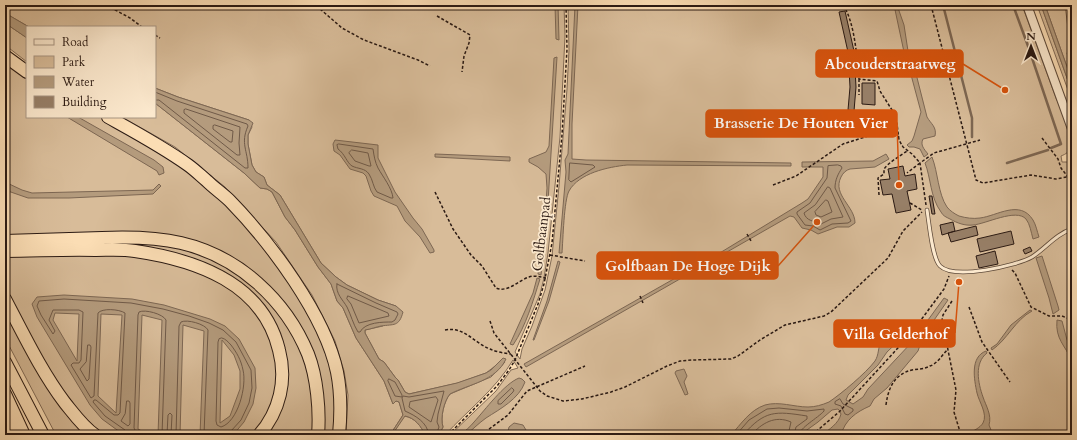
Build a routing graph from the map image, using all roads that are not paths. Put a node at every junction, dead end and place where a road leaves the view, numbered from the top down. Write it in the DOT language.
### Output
graph roads {
  1 [pos="1027,5"];
  2 [pos="5,56"];
  3 [pos="26,71"];
  4 [pos="110,118"];
  5 [pos="1072,128"];
  6 [pos="1072,138"];
  7 [pos="927,210"];
  8 [pos="1072,229"];
  9 [pos="9,246"];
  10 [pos="5,300"];
  11 [pos="5,362"];
  12 [pos="5,394"];
  13 [pos="5,421"];
  14 [pos="13,435"];
  15 [pos="24,435"];
  16 [pos="43,435"];
  17 [pos="95,435"];
  18 [pos="260,435"];
  19 [pos="318,435"];
  20 [pos="339,435"];
  1 -- 5 [label="street"];
  2 -- 3 [label="highway"];
  4 -- 20 [label="highway"];
  5 -- 6 [label="street"];
  7 -- 8 [label="lane"];
  9 -- 18 [label="highway"];
  9 -- 19 [label="highway"];
  10 -- 17 [label="highway"];
  11 -- 16 [label="highway"];
  12 -- 15 [label="highway"];
  13 -- 14 [label="highway"];
}
